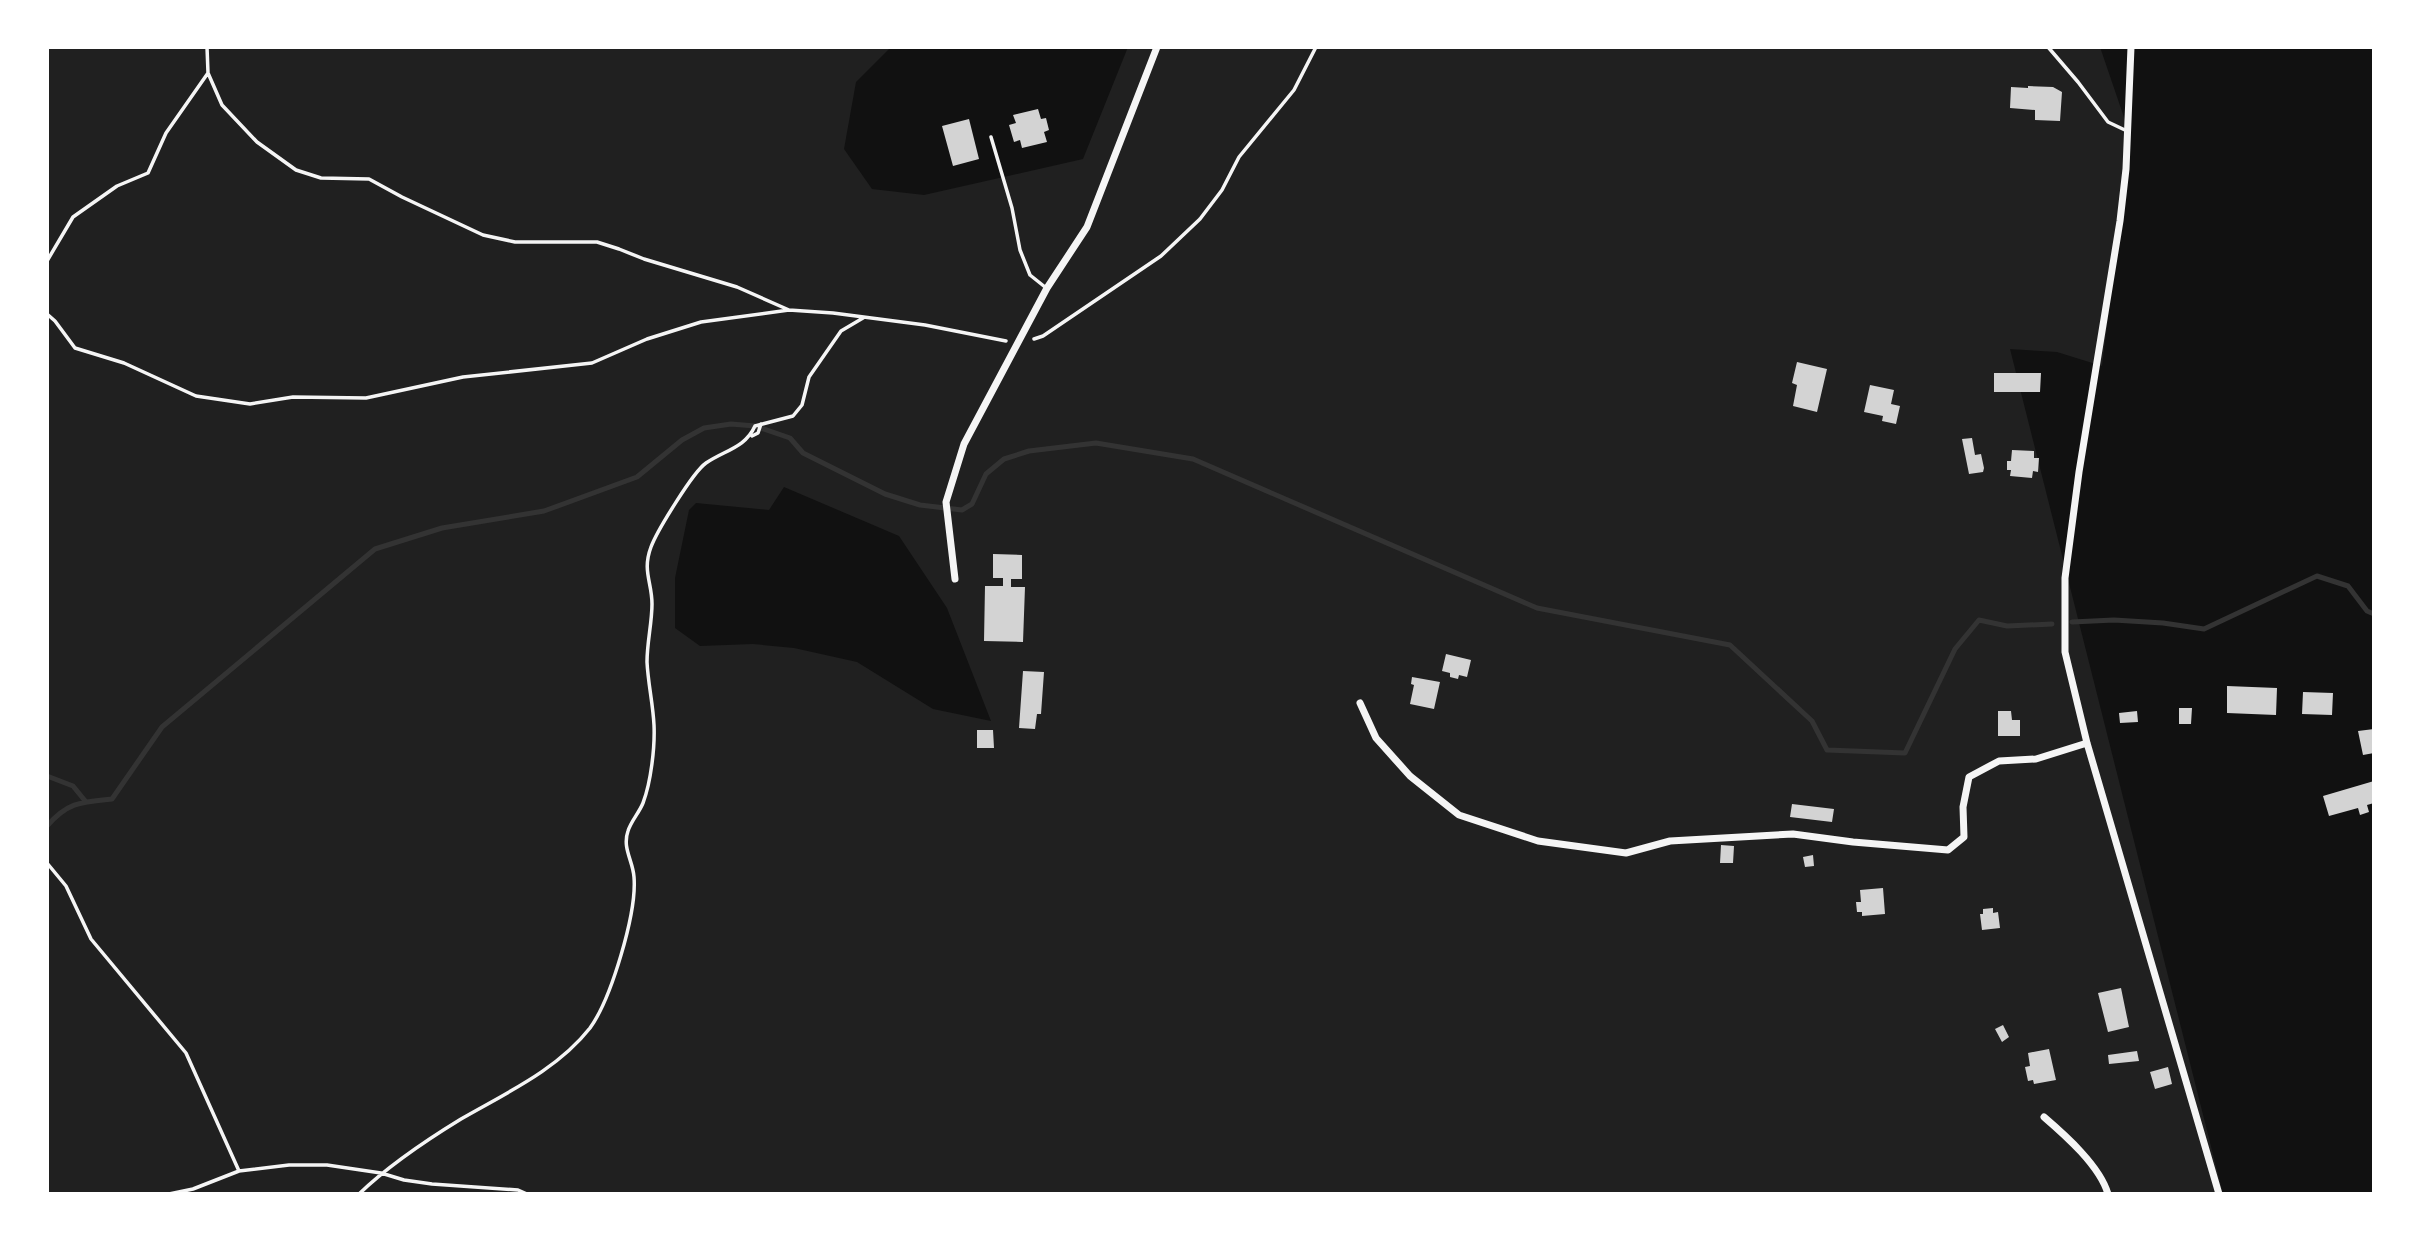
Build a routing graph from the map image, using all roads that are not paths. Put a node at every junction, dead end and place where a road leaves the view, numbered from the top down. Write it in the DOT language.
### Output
graph roads {
  1 [pos="1157,47"];
  2 [pos="2048,47"];
  3 [pos="2131,47"];
  4 [pos="2129,132"];
  5 [pos="991,137"];
  6 [pos="1047,288"];
  7 [pos="956,579"];
  8 [pos="1360,703"];
  9 [pos="2087,743"];
  10 [pos="2044,1117"];
  11 [pos="2108,1194"];
  12 [pos="2218,1194"];
  1 -- 6 [label="street"];
  2 -- 4 [label="lane"];
  3 -- 4 [label="street"];
  4 -- 9 [label="street"];
  5 -- 6 [label="lane"];
  6 -- 7 [label="street"];
  8 -- 9 [label="street"];
  9 -- 12 [label="street"];
  10 -- 11 [label="street"];
}
